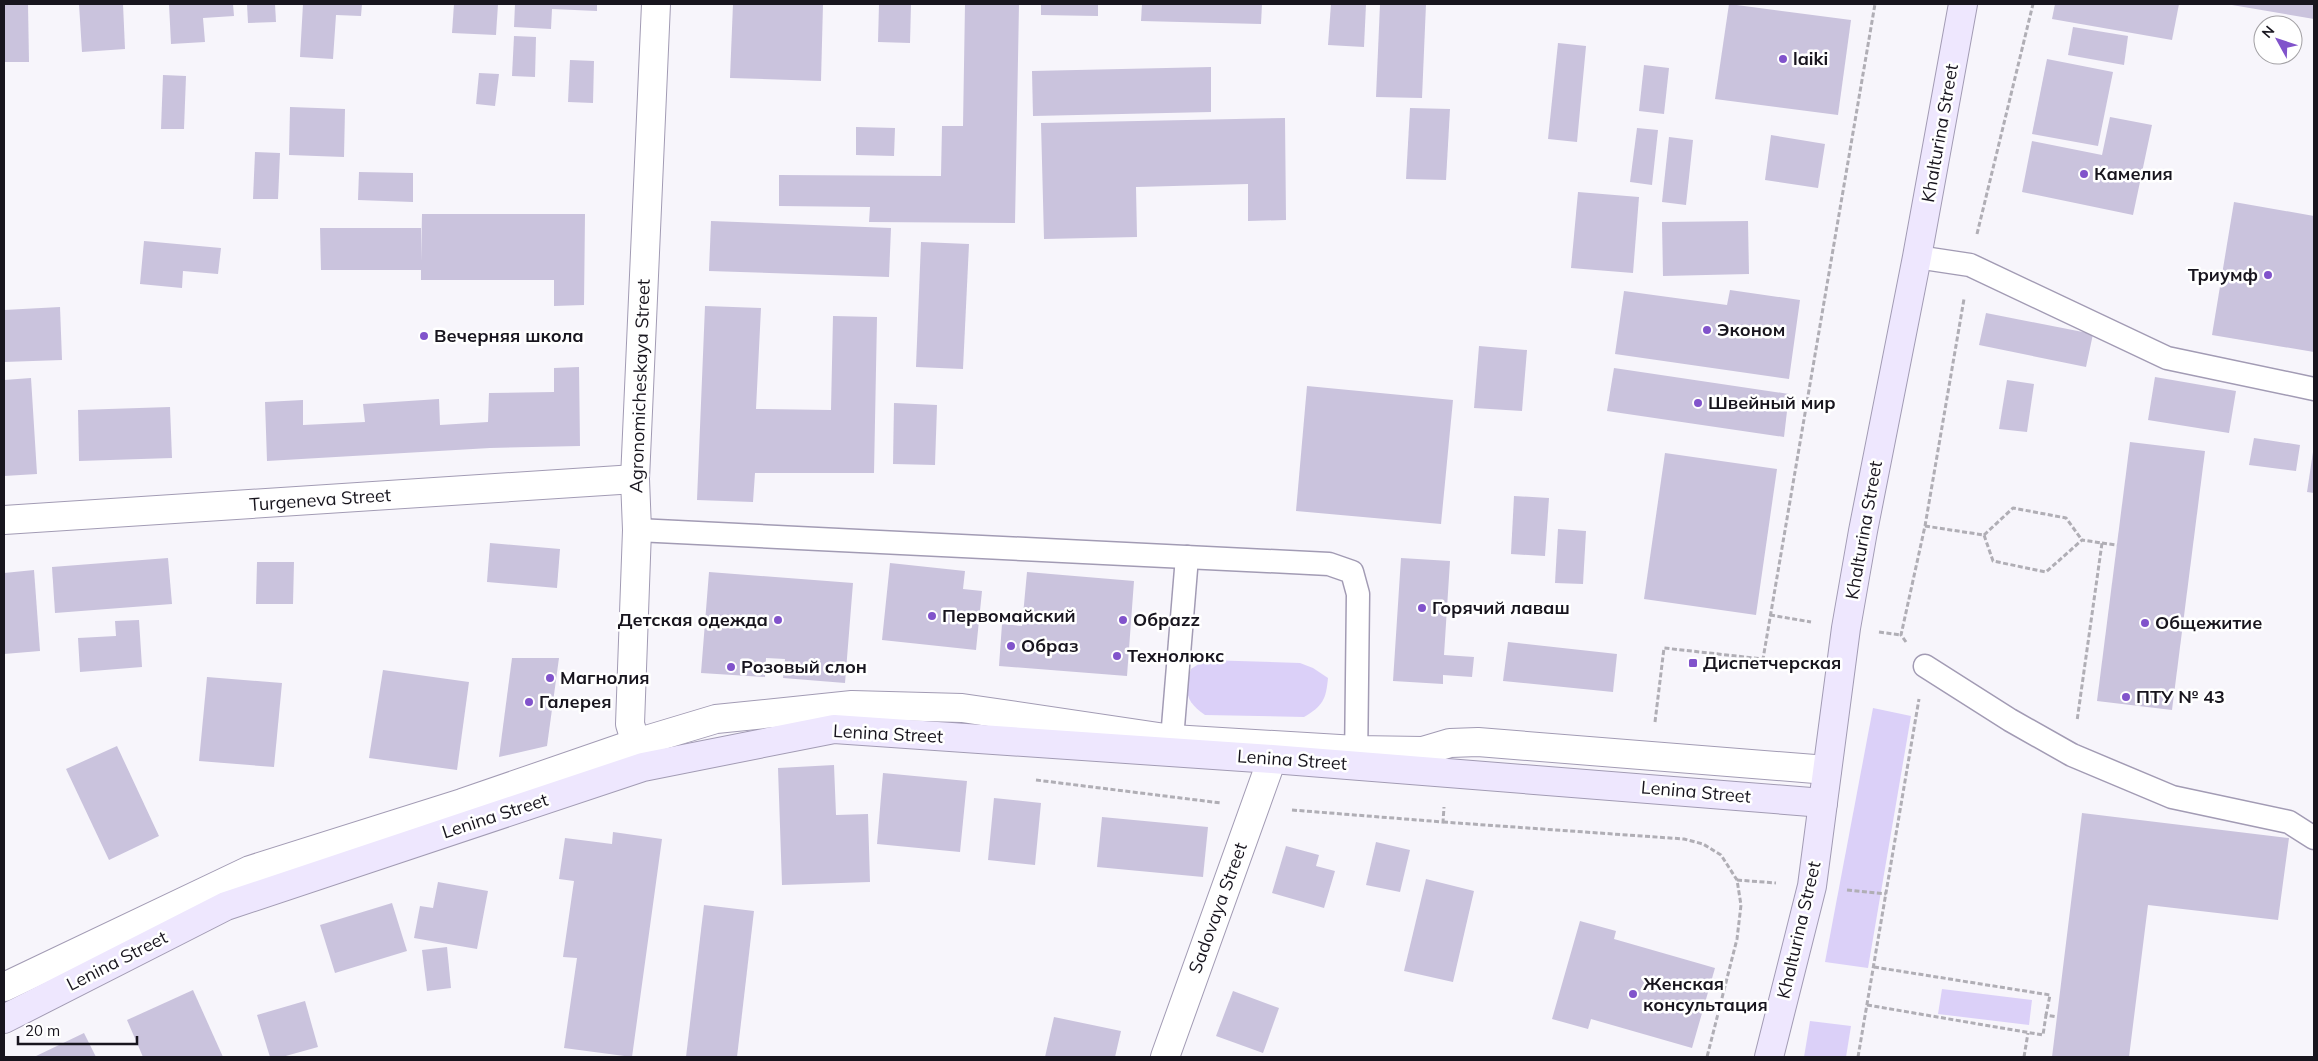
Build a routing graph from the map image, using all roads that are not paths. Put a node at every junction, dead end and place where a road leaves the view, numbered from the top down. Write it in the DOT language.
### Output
graph roads {
  1 [pos="656,4"];
  2 [pos="1963,4"];
  3 [pos="1917,257"];
  4 [pos="2314,389"];
  5 [pos="635,479"];
  6 [pos="4,520"];
  7 [pos="636,530"];
  8 [pos="1187,557"];
  9 [pos="1925,666"];
  10 [pos="1171,745"];
  11 [pos="639,755"];
  12 [pos="1356,758"];
  13 [pos="1272,759"];
  14 [pos="1827,770"];
  15 [pos="1823,802"];
  16 [pos="2314,838"];
  17 [pos="4,987"];
  18 [pos="4,1019"];
  19 [pos="1165,1057"];
  20 [pos="1769,1057"];
  1 -- 5 [label="street, Agronomicheskaya Street"];
  2 -- 3 [label="street, Khalturina Street"];
  3 -- 4 [label="lane"];
  3 -- 14 [label="street, Khalturina Street"];
  5 -- 6 [label="street, Turgeneva Street"];
  5 -- 7 [label="street, Agronomicheskaya Street"];
  7 -- 8 [label="lane"];
  7 -- 11 [label="street, Agronomicheskaya Street"];
  8 -- 10 [label="lane"];
  8 -- 12 [label="lane"];
  9 -- 16 [label="lane"];
  10 -- 11 [label="street, Lenina Street"];
  10 -- 12 [label="street"];
  10 -- 13 [label="street, Lenina Street"];
  11 -- 17 [label="street"];
  11 -- 18 [label="street, Lenina Street"];
  12 -- 13 [label="street, Lenina Street"];
  12 -- 14 [label="street"];
  12 -- 15 [label="street, Lenina Street"];
  13 -- 19 [label="street, Sadovaya Street"];
  14 -- 15 [label="street, Khalturina Street"];
  15 -- 20 [label="street, Khalturina Street"];
}
